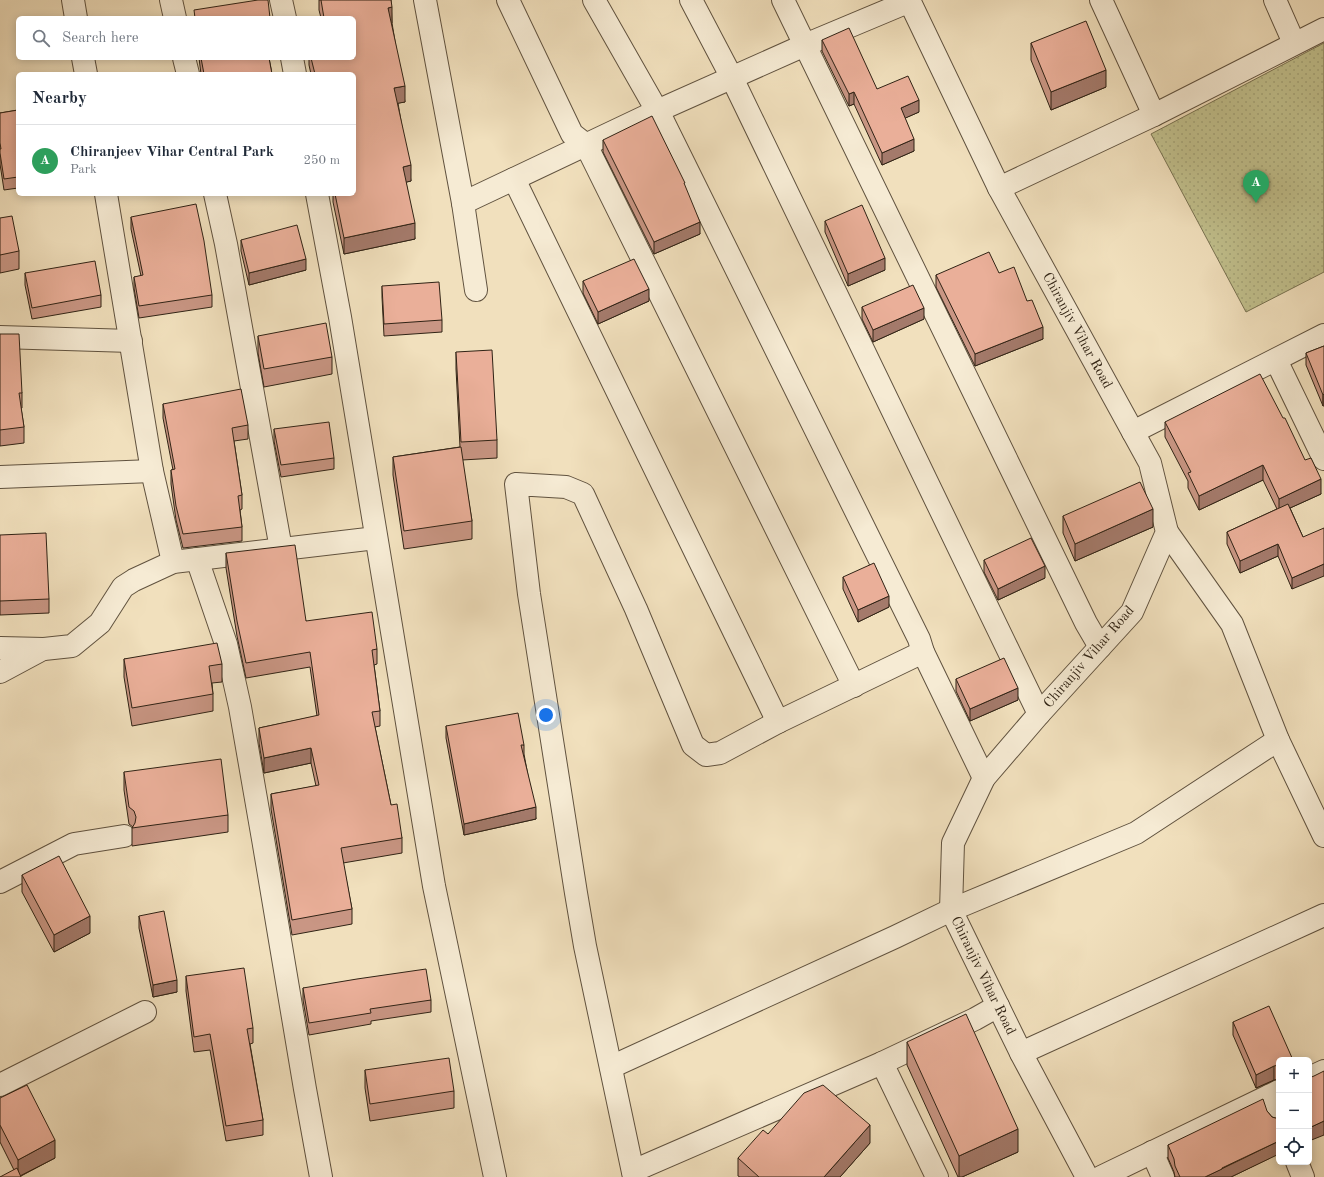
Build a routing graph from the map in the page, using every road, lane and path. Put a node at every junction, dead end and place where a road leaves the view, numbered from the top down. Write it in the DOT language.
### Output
graph roads {
  1 [pos="73,0"];
  2 [pos="171,0"];
  3 [pos="281,0"];
  4 [pos="424,0"];
  5 [pos="508,0"];
  6 [pos="594,0"];
  7 [pos="692,0"];
  8 [pos="783,0"];
  9 [pos="1101,0"];
  10 [pos="1275,0"];
  11 [pos="909,1"];
  12 [pos="76,16"];
  13 [pos="175,16"];
  14 [pos="285,16"];
  15 [pos="1324,29"];
  16 [pos="1294,43"];
  17 [pos="806,45"];
  18 [pos="83,60"];
  19 [pos="184,60"];
  20 [pos="292,60"];
  21 [pos="86,72"];
  22 [pos="188,72"];
  23 [pos="295,72"];
  24 [pos="732,78"];
  25 [pos="657,111"];
  26 [pos="1154,115"];
  27 [pos="586,145"];
  28 [pos="514,179"];
  29 [pos="999,188"];
  30 [pos="106,196"];
  31 [pos="215,196"];
  32 [pos="317,196"];
  33 [pos="463,204"];
  34 [pos="476,290"];
  35 [pos="1324,335"];
  36 [pos="0,337"];
  37 [pos="131,341"];
  38 [pos="1276,360"];
  39 [pos="1133,432"];
  40 [pos="1324,459"];
  41 [pos="152,471"];
  42 [pos="0,477"];
  43 [pos="1168,532"];
  44 [pos="376,538"];
  45 [pos="281,549"];
  46 [pos="197,559"];
  47 [pos="173,562"];
  48 [pos="1100,647"];
  49 [pos="0,648"];
  50 [pos="44,649"];
  51 [pos="923,652"];
  52 [pos="0,672"];
  53 [pos="854,686"];
  54 [pos="1039,714"];
  55 [pos="778,722"];
  56 [pos="1278,740"];
  57 [pos="984,778"];
  58 [pos="124,836"];
  59 [pos="1324,836"];
  60 [pos="0,882"];
  61 [pos="951,910"];
  62 [pos="1324,915"];
  63 [pos="998,1006"];
  64 [pos="145,1012"];
  65 [pos="1021,1053"];
  66 [pos="882,1063"];
  67 [pos="611,1068"];
  68 [pos="1324,1071"];
  69 [pos="1312,1077"];
  70 [pos="0,1086"];
  71 [pos="1274,1094"];
  72 [pos="1276,1104"];
  73 [pos="1152,1152"];
  74 [pos="1298,1165"];
  75 [pos="634,1174"];
  76 [pos="321,1177"];
  77 [pos="495,1177"];
  78 [pos="938,1177"];
  79 [pos="1087,1177"];
  80 [pos="1100,1177"];
  81 [pos="1163,1177"];
  82 [pos="1304,1177"];
  1 -- 12 [label="street"];
  2 -- 13 [label="street"];
  3 -- 14 [label="street"];
  4 -- 33 [label="street"];
  5 -- 27 [label="street"];
  6 -- 25 [label="street"];
  7 -- 24 [label="street"];
  8 -- 17 [label="street"];
  9 -- 26 [label="street"];
  10 -- 16 [label="street"];
  11 -- 17 [label="street"];
  11 -- 29 [label="street, Chiranjiv Vihar Road"];
  15 -- 16 [label="street"];
  16 -- 26 [label="street"];
  17 -- 24 [label="street"];
  17 -- 48 [label="street"];
  18 -- 21 [label="street"];
  19 -- 22 [label="street"];
  20 -- 23 [label="street"];
  24 -- 25 [label="street"];
  24 -- 54 [label="street"];
  25 -- 27 [label="street"];
  25 -- 51 [label="street"];
  26 -- 29 [label="street"];
  27 -- 28 [label="street"];
  27 -- 53 [label="street"];
  28 -- 33 [label="street"];
  28 -- 55 [label="street"];
  29 -- 39 [label="street, Chiranjiv Vihar Road"];
  30 -- 37 [label="street"];
  31 -- 45 [label="street"];
  32 -- 44 [label="street"];
  33 -- 34 [label="street"];
  35 -- 38 [label="street"];
  36 -- 37 [label="street"];
  37 -- 41 [label="street"];
  38 -- 39 [label="street"];
  38 -- 40 [label="street"];
  39 -- 43 [label="street, Chiranjiv Vihar Road"];
  41 -- 42 [label="street"];
  41 -- 47 [label="street"];
  43 -- 48 [label="street, Chiranjiv Vihar Road"];
  43 -- 56 [label="street"];
  44 -- 45 [label="street"];
  44 -- 77 [label="street"];
  45 -- 46 [label="street"];
  46 -- 47 [label="street"];
  46 -- 76 [label="street"];
  47 -- 50 [label="street"];
  48 -- 54 [label="street, Chiranjiv Vihar Road"];
  49 -- 50 [label="street"];
  50 -- 52 [label="street"];
  51 -- 53 [label="street"];
  51 -- 57 [label="street"];
  53 -- 55 [label="street"];
  54 -- 57 [label="street, Chiranjiv Vihar Road"];
  55 -- 67 [label="street"];
  56 -- 59 [label="street"];
  56 -- 61 [label="street"];
  57 -- 61 [label="street, Chiranjiv Vihar Road"];
  58 -- 60 [label="street"];
  61 -- 63 [label="street, Chiranjiv Vihar Road"];
  61 -- 67 [label="street"];
  62 -- 65 [label="street"];
  63 -- 65 [label="street, Chiranjiv Vihar Road"];
  63 -- 66 [label="street"];
  64 -- 70 [label="street"];
  65 -- 79 [label="street, Chiranjiv Vihar Road"];
  66 -- 75 [label="street"];
  66 -- 78 [label="street"];
  67 -- 75 [label="street"];
  68 -- 69 [label="street"];
  71 -- 72 [label="street"];
  71 -- 73 [label="street"];
  73 -- 80 [label="street"];
  73 -- 81 [label="street"];
  74 -- 82 [label="street"];
}
